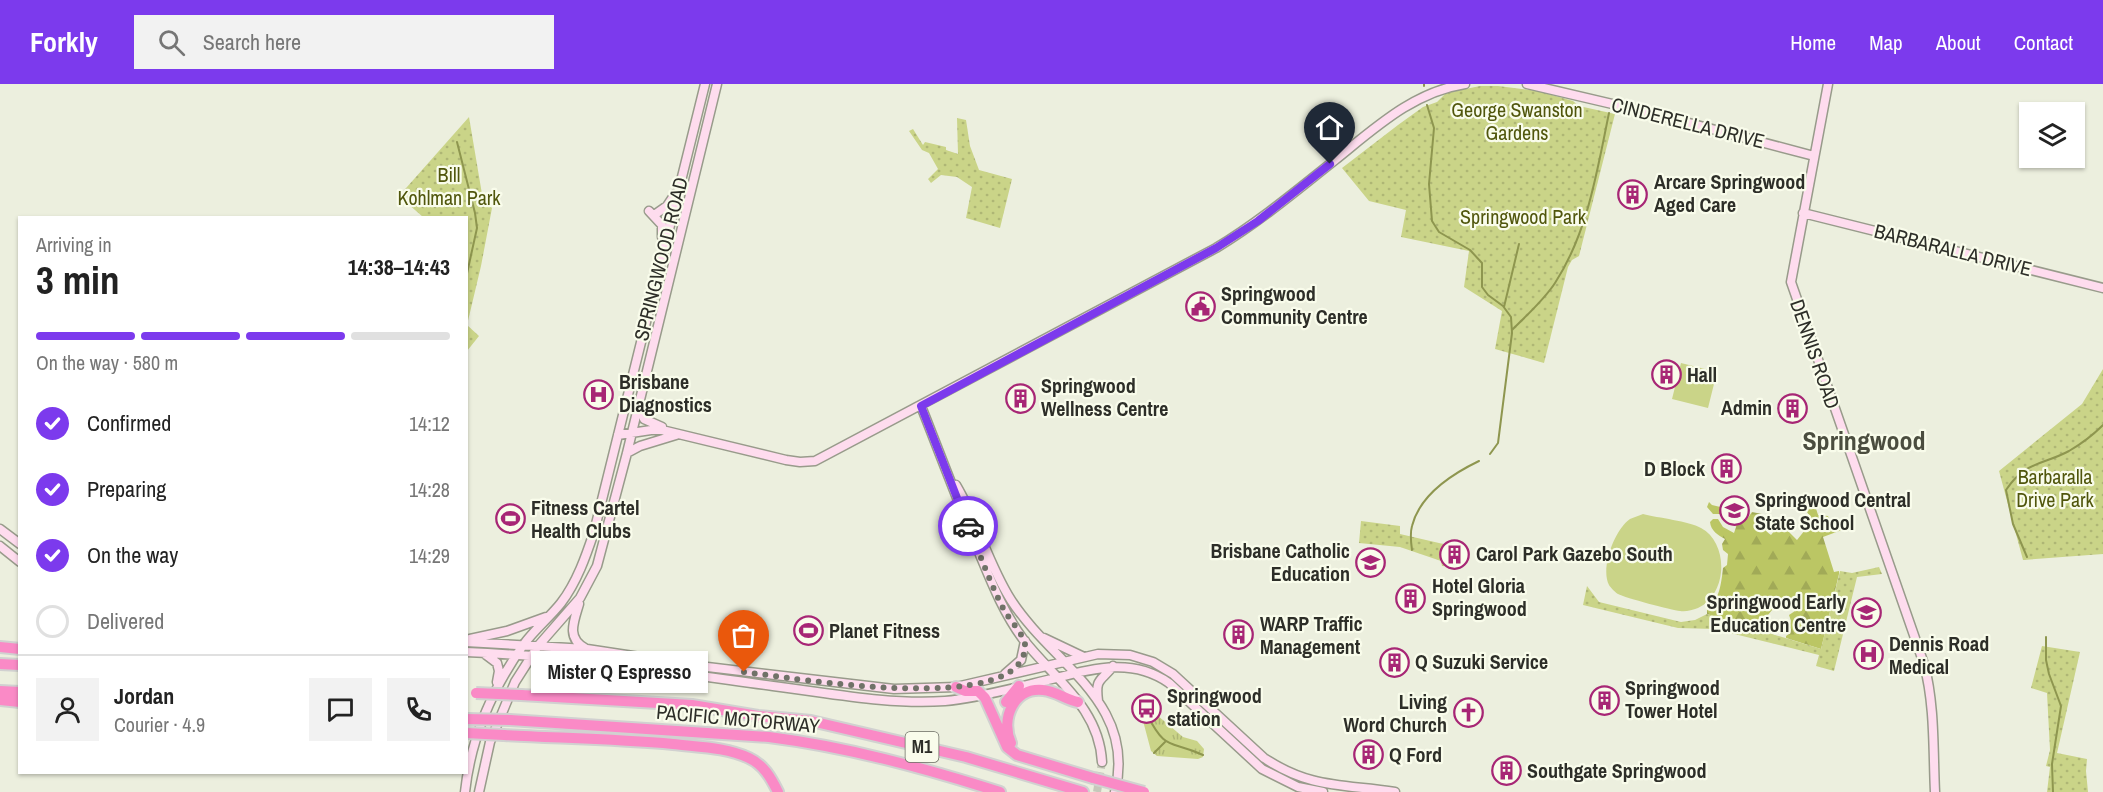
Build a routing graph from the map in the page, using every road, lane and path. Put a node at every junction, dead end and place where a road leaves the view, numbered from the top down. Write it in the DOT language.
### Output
graph roads {
  1 [pos="705,84"];
  2 [pos="717,84"];
  3 [pos="1465,84"];
  4 [pos="1527,84"];
  5 [pos="1828,84"];
  6 [pos="1814,156"];
  7 [pos="679,187"];
  8 [pos="1803,213"];
  9 [pos="662,255"];
  10 [pos="2103,288"];
  11 [pos="639,401"];
  12 [pos="921,406"];
  13 [pos="632,433"];
  14 [pos="679,434"];
  15 [pos="618,438"];
  16 [pos="627,453"];
  17 [pos="946,469"];
  18 [pos="0,530"];
  19 [pos="18,543"];
  20 [pos="0,546"];
  21 [pos="18,560"];
  22 [pos="580,598"];
  23 [pos="549,615"];
  24 [pos="1041,637"];
  25 [pos="468,640"];
  26 [pos="468,641"];
  27 [pos="1025,641"];
  28 [pos="523,645"];
  29 [pos="538,646"];
  30 [pos="0,647"];
  31 [pos="18,649"];
  32 [pos="587,649"];
  33 [pos="468,652"];
  34 [pos="483,653"];
  35 [pos="516,656"];
  36 [pos="530,656"];
  37 [pos="1084,657"];
  38 [pos="1065,662"];
  39 [pos="0,664"];
  40 [pos="18,665"];
  41 [pos="1048,666"];
  42 [pos="1113,666"];
  43 [pos="1073,672"];
  44 [pos="1004,676"];
  45 [pos="1058,677"];
  46 [pos="1019,686"];
  47 [pos="956,687"];
  48 [pos="0,691"];
  49 [pos="18,692"];
  50 [pos="471,693"];
  51 [pos="981,694"];
  52 [pos="491,696"];
  53 [pos="0,700"];
  54 [pos="18,702"];
  55 [pos="1078,702"];
  56 [pos="1099,703"];
  57 [pos="468,719"];
  58 [pos="998,725"];
  59 [pos="468,733"];
  60 [pos="1035,761"];
  61 [pos="1102,762"];
  62 [pos="465,792"];
  63 [pos="480,792"];
  64 [pos="778,792"];
  65 [pos="1000,792"];
  66 [pos="1083,792"];
  67 [pos="1115,792"];
  68 [pos="1145,792"];
  69 [pos="1323,792"];
  70 [pos="1395,792"];
  71 [pos="1935,792"];
  1 -- 7 [label="street, SPRINGWOOD ROAD"];
  2 -- 11 [label="street, SPRINGWOOD ROAD"];
  3 -- 12 [label="street"];
  4 -- 6 [label="street, CINDERELLA DRIVE"];
  5 -- 6 [label="street, DENNIS ROAD"];
  6 -- 8 [label="street, DENNIS ROAD"];
  7 -- 9 [label="street, SPRINGWOOD ROAD"];
  7 -- 9 [label="street"];
  8 -- 10 [label="street, BARBARALLA DRIVE"];
  8 -- 71 [label="street, DENNIS ROAD"];
  9 -- 15 [label="street, SPRINGWOOD ROAD"];
  11 -- 13 [label="street, SPRINGWOOD ROAD"];
  11 -- 14 [label="street"];
  12 -- 14 [label="street"];
  12 -- 17 [label="street"];
  13 -- 14 [label="street"];
  13 -- 15 [label="street"];
  13 -- 16 [label="street, SPRINGWOOD ROAD"];
  14 -- 16 [label="street"];
  15 -- 23 [label="street, SPRINGWOOD ROAD"];
  16 -- 22 [label="street, SPRINGWOOD ROAD"];
  17 -- 24 [label="street"];
  17 -- 27 [label="street"];
  18 -- 19 [label="street"];
  20 -- 21 [label="street"];
  22 -- 29 [label="street, SPRINGWOOD ROAD"];
  22 -- 32 [label="street"];
  23 -- 25 [label="street"];
  23 -- 28 [label="street, SPRINGWOOD ROAD"];
  24 -- 37 [label="street"];
  24 -- 38 [label="street"];
  26 -- 28 [label="street"];
  27 -- 41 [label="street"];
  27 -- 44 [label="street"];
  28 -- 29 [label="street"];
  28 -- 35 [label="street, SPRINGWOOD ROAD"];
  29 -- 32 [label="street"];
  29 -- 36 [label="street, SPRINGWOOD ROAD"];
  30 -- 31 [label="highway"];
  32 -- 47 [label="street"];
  33 -- 34 [label="street"];
  34 -- 35 [label="street"];
  34 -- 52 [label="street"];
  35 -- 36 [label="street"];
  35 -- 52 [label="street, SPRINGWOOD ROAD"];
  36 -- 51 [label="street"];
  36 -- 63 [label="street, SPRINGWOOD ROAD"];
  37 -- 38 [label="street"];
  37 -- 70 [label="street"];
  38 -- 41 [label="street"];
  38 -- 43 [label="street"];
  39 -- 40 [label="highway"];
  41 -- 44 [label="street"];
  41 -- 45 [label="street"];
  42 -- 43 [label="street"];
  42 -- 56 [label="street"];
  42 -- 69 [label="street"];
  43 -- 45 [label="street"];
  43 -- 56 [label="street"];
  44 -- 47 [label="street"];
  45 -- 46 [label="street"];
  45 -- 55 [label="street"];
  46 -- 51 [label="street"];
  46 -- 58 [label="highway"];
  47 -- 51 [label="highway"];
  48 -- 49 [label="highway"];
  50 -- 66 [label="highway, PACIFIC MOTORWAY / M1, bridge"];
  51 -- 58 [label="highway"];
  52 -- 62 [label="street, SPRINGWOOD ROAD"];
  53 -- 54 [label="highway"];
  55 -- 60 [label="highway"];
  55 -- 61 [label="street"];
  56 -- 67 [label="street"];
  57 -- 65 [label="highway, PACIFIC MOTORWAY / M1, bridge"];
  58 -- 60 [label="highway"];
  59 -- 64 [label="highway, bridge"];
  60 -- 68 [label="highway, bridge"];
}
